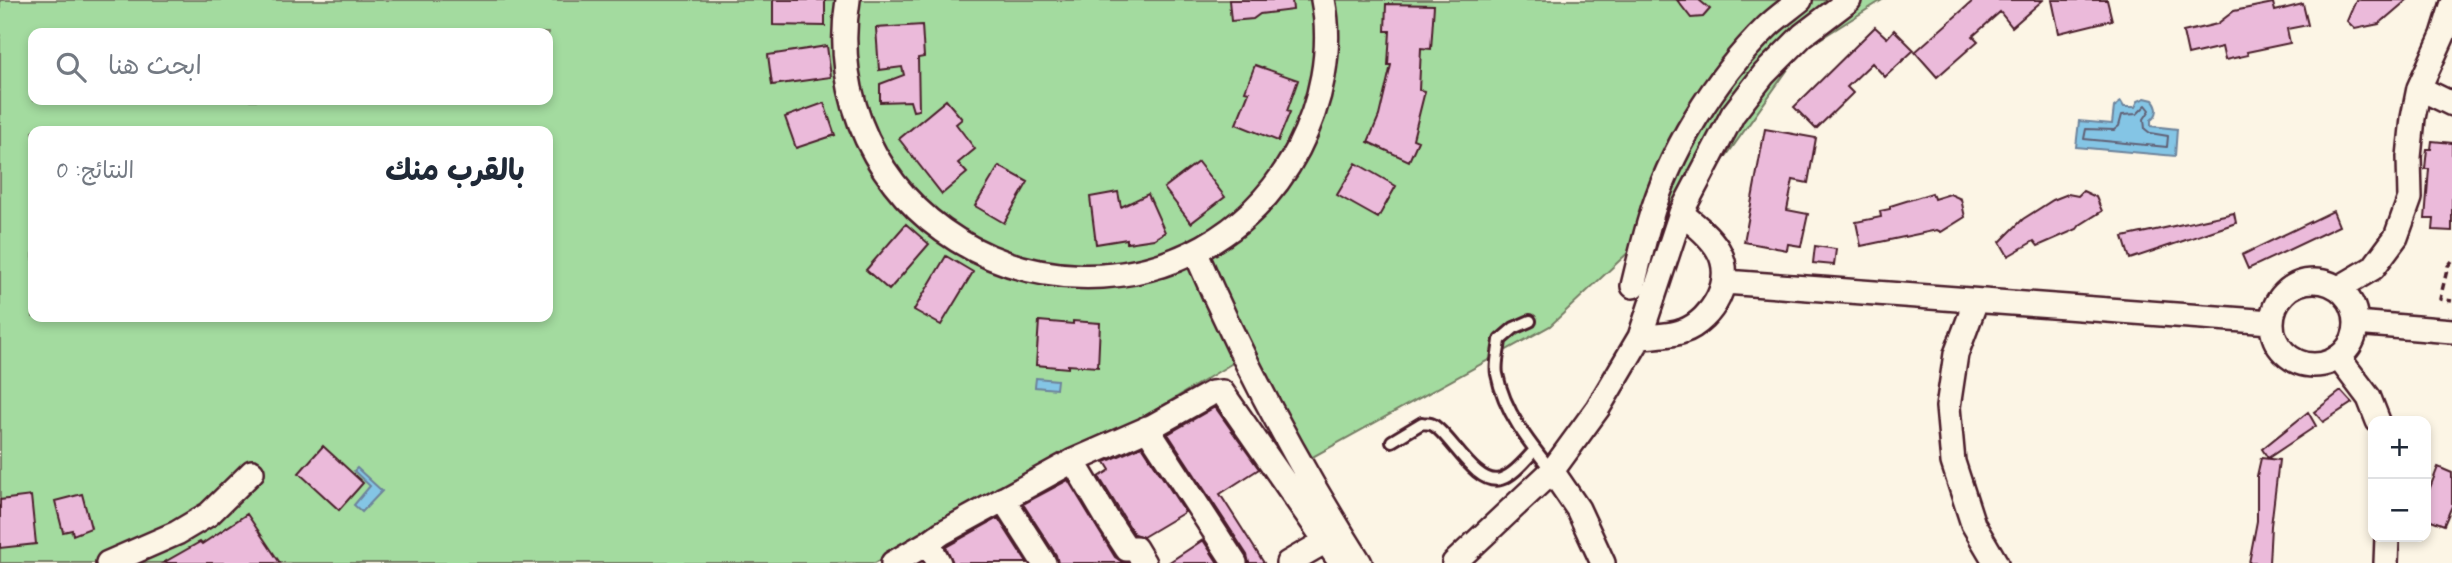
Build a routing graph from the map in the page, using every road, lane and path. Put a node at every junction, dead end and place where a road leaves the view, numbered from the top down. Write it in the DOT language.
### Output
graph roads {
  1 [pos="848,0"];
  2 [pos="1323,0"];
  3 [pos="1800,0"];
  4 [pos="1849,0"];
  5 [pos="2452,6"];
  6 [pos="2419,88"];
  7 [pos="2452,104"];
  8 [pos="1681,214"];
  9 [pos="1195,250"];
  10 [pos="2452,261"];
  11 [pos="1725,282"];
  12 [pos="1633,285"];
  13 [pos="2339,288"];
  14 [pos="1976,301"];
  15 [pos="2452,301"];
  16 [pos="1530,321"];
  17 [pos="2271,322"];
  18 [pos="2356,323"];
  19 [pos="2452,331"];
  20 [pos="1640,337"];
  21 [pos="2338,357"];
  22 [pos="2376,416"];
  23 [pos="1147,428"];
  24 [pos="1392,441"];
  25 [pos="1535,450"];
  26 [pos="1073,461"];
  27 [pos="1552,471"];
  28 [pos="252,472"];
  29 [pos="1003,499"];
  30 [pos="1326,541"];
  31 [pos="928,542"];
  32 [pos="2387,542"];
  33 [pos="108,563"];
  34 [pos="893,563"];
  35 [pos="939,563"];
  36 [pos="1044,563"];
  37 [pos="1144,563"];
  38 [pos="1236,563"];
  39 [pos="1288,563"];
  40 [pos="1341,563"];
  41 [pos="1360,563"];
  42 [pos="1454,563"];
  43 [pos="1603,563"];
  44 [pos="1996,563"];
  45 [pos="2386,563"];
  1 -- 9 [label="street"];
  2 -- 9 [label="street"];
  3 -- 12 [label="street"];
  4 -- 8 [label="street"];
  5 -- 6 [label="street"];
  6 -- 7 [label="street"];
  6 -- 13 [label="street"];
  8 -- 11 [label="street"];
  8 -- 20 [label="street"];
  9 -- 41 [label="street"];
  10 -- 15 [label="path"];
  11 -- 14 [label="street"];
  11 -- 20 [label="street"];
  13 -- 17 [label="street"];
  13 -- 18 [label="street"];
  14 -- 17 [label="street"];
  14 -- 44 [label="street"];
  16 -- 25 [label="lane"];
  17 -- 21 [label="street"];
  18 -- 19 [label="street"];
  18 -- 21 [label="street"];
  20 -- 27 [label="street"];
  21 -- 22 [label="street"];
  23 -- 26 [label="street"];
  23 -- 30 [label="street"];
  23 -- 38 [label="street"];
  24 -- 25 [label="lane"];
  25 -- 27 [label="lane"];
  26 -- 29 [label="street"];
  26 -- 37 [label="street"];
  27 -- 42 [label="street"];
  27 -- 43 [label="street"];
  28 -- 33 [label="street"];
  29 -- 31 [label="street"];
  29 -- 36 [label="street"];
  30 -- 39 [label="street"];
  30 -- 40 [label="street"];
  31 -- 34 [label="street"];
  31 -- 35 [label="street"];
  32 -- 45 [label="street"];
}
